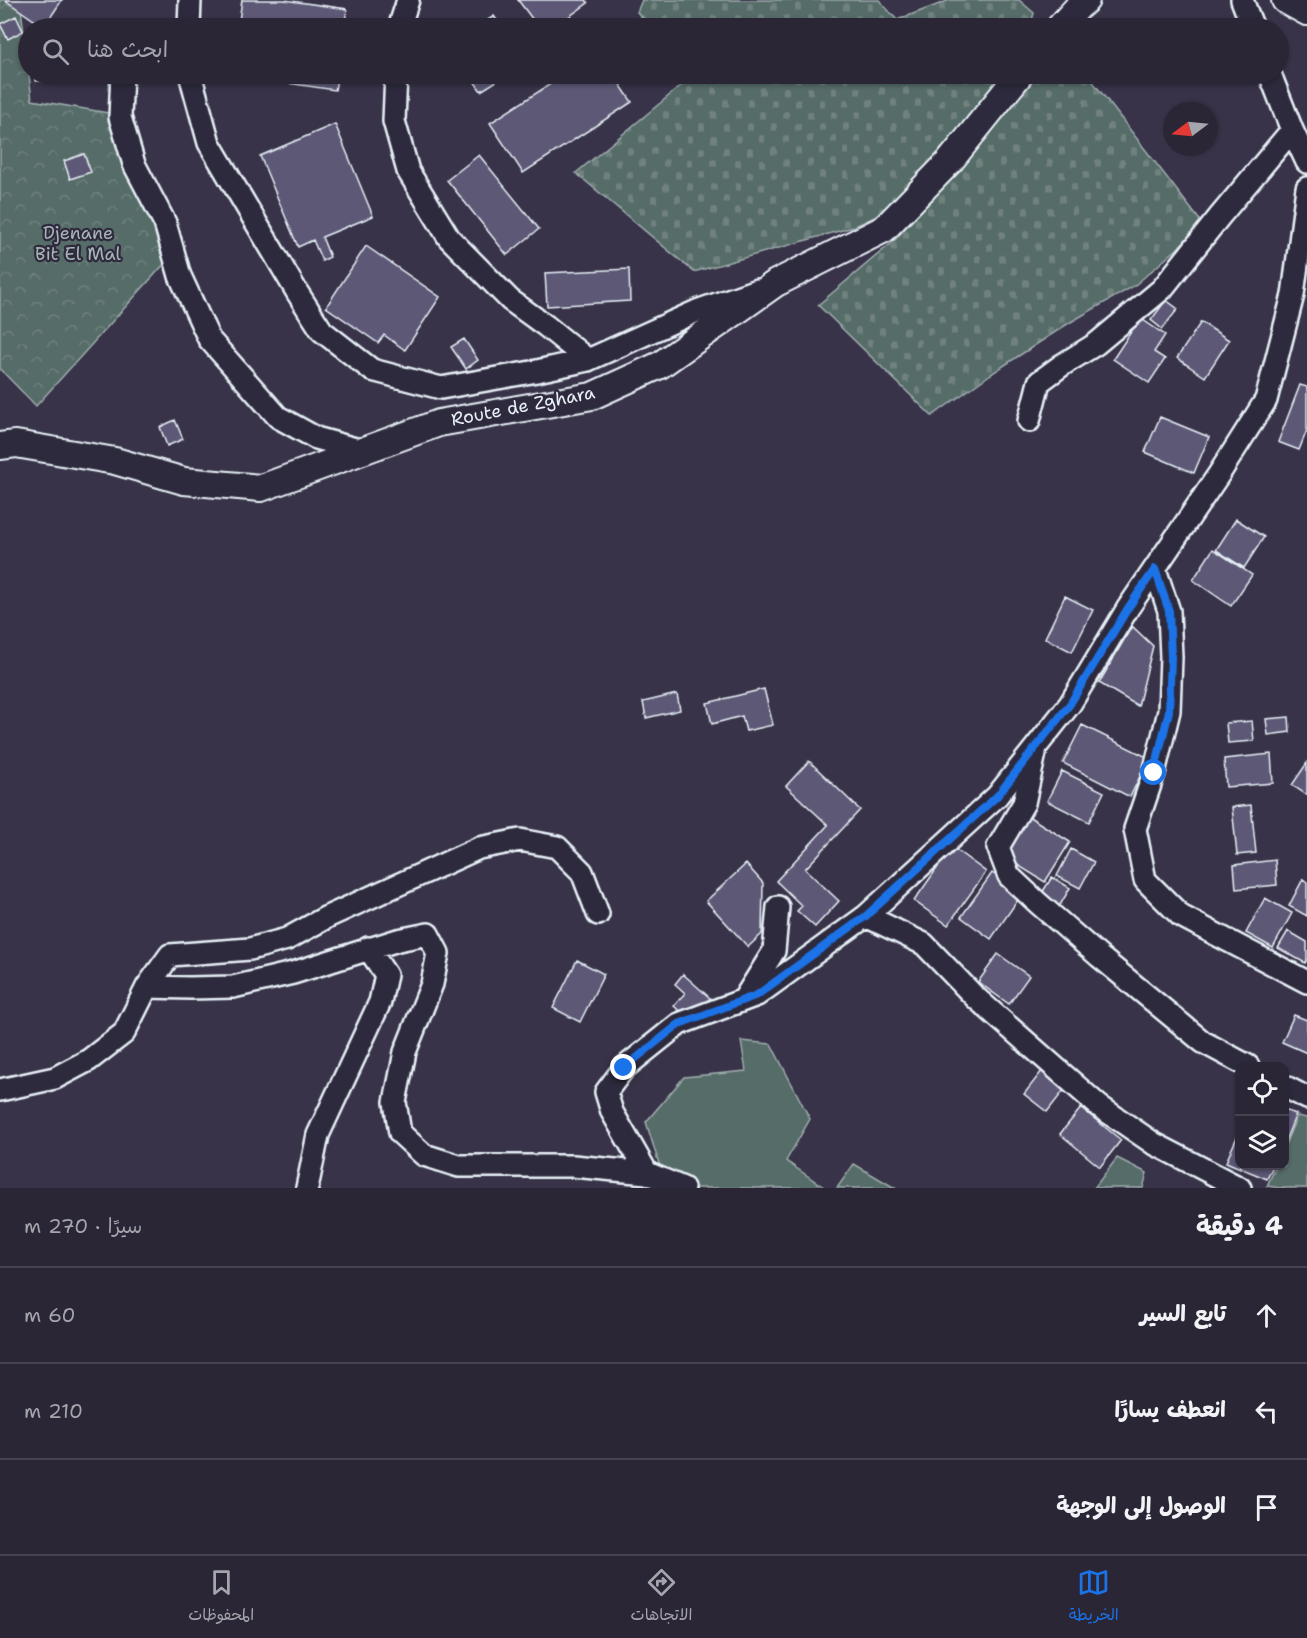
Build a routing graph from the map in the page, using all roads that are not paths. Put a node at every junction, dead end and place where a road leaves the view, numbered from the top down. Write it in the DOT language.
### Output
graph roads {
  1 [pos="190,0"];
  2 [pos="408,0"];
  3 [pos="1086,0"];
  4 [pos="1242,0"];
  5 [pos="1285,0"];
  6 [pos="1307,12"];
  7 [pos="189,18"];
  8 [pos="402,18"];
  9 [pos="1068,18"];
  10 [pos="1249,18"];
  11 [pos="122,84"];
  12 [pos="193,84"];
  13 [pos="396,84"];
  14 [pos="1012,84"];
  15 [pos="1274,84"];
  16 [pos="1292,130"];
  17 [pos="1307,162"];
  18 [pos="1307,188"];
  19 [pos="776,283"];
  20 [pos="588,360"];
  21 [pos="1029,421"];
  22 [pos="0,446"];
  23 [pos="363,451"];
  24 [pos="1155,569"];
  25 [pos="1037,746"];
  26 [pos="778,907"];
  27 [pos="598,914"];
  28 [pos="866,916"];
  29 [pos="368,948"];
  30 [pos="1307,982"];
  31 [pos="147,987"];
  32 [pos="744,999"];
  33 [pos="1240,1062"];
  34 [pos="1289,1089"];
  35 [pos="0,1090"];
  36 [pos="1307,1098"];
  37 [pos="647,1173"];
  38 [pos="307,1188"];
  39 [pos="683,1188"];
  40 [pos="1240,1188"];
  1 -- 7 [label="street"];
  2 -- 8 [label="street"];
  3 -- 9 [label="street"];
  4 -- 10 [label="street"];
  5 -- 6 [label="street"];
  11 -- 23 [label="street"];
  12 -- 20 [label="street"];
  13 -- 20 [label="street"];
  14 -- 19 [label="street, Route de Zghara"];
  15 -- 16 [label="street"];
  16 -- 17 [label="street"];
  16 -- 21 [label="street"];
  18 -- 24 [label="street"];
  19 -- 20 [label="street"];
  19 -- 23 [label="street, Route de Zghara"];
  22 -- 23 [label="street, Route de Zghara"];
  24 -- 25 [label="street"];
  24 -- 30 [label="street"];
  25 -- 28 [label="street"];
  25 -- 33 [label="street"];
  26 -- 32 [label="street"];
  27 -- 31 [label="street"];
  28 -- 32 [label="street"];
  28 -- 40 [label="street"];
  29 -- 31 [label="street"];
  29 -- 37 [label="street"];
  29 -- 38 [label="street"];
  31 -- 35 [label="street"];
  32 -- 37 [label="street"];
  34 -- 36 [label="street"];
  37 -- 39 [label="street"];
}
